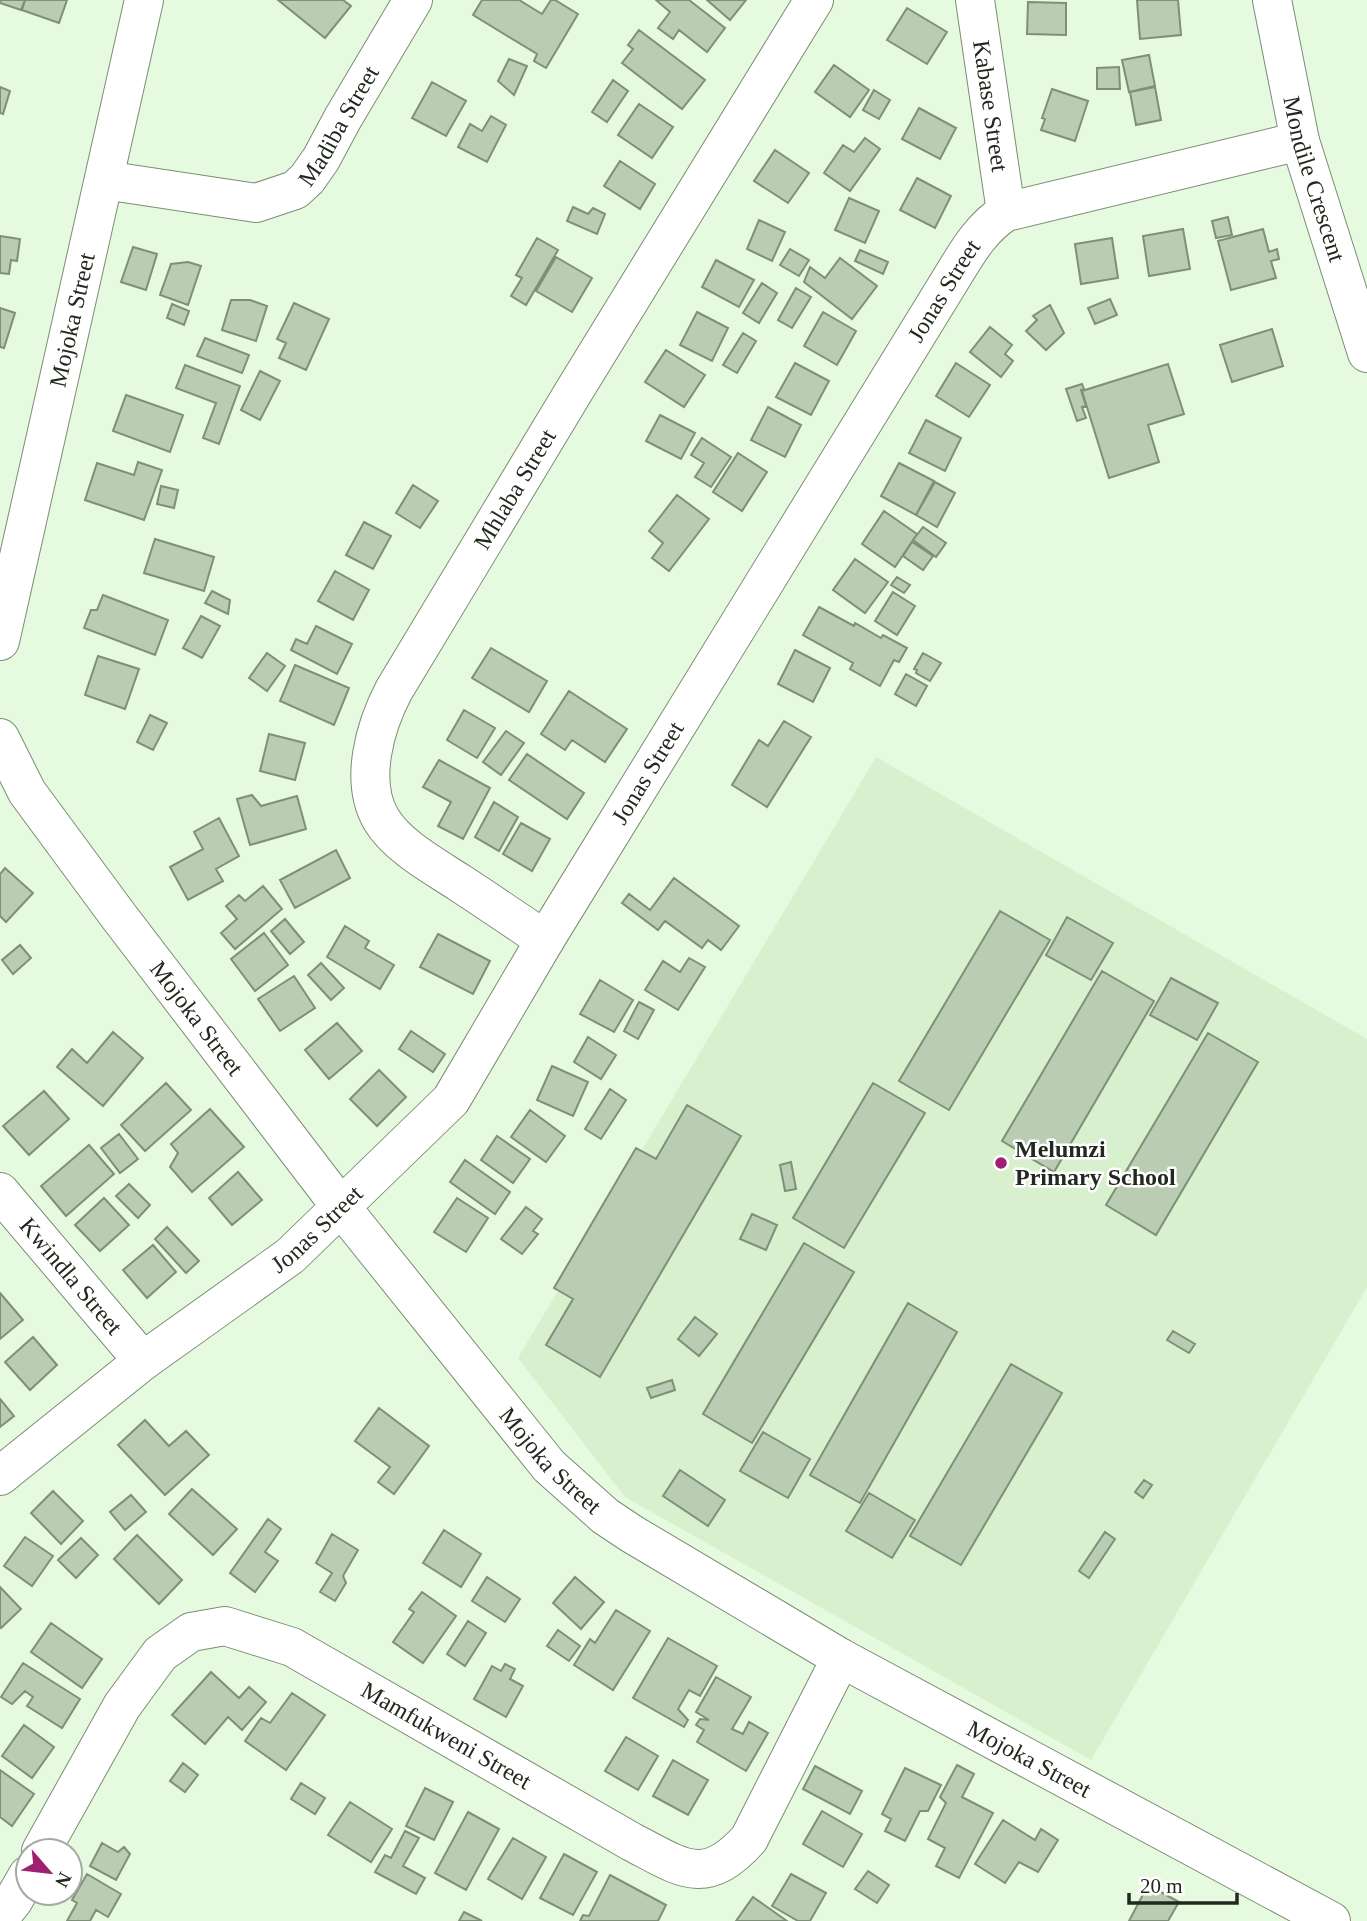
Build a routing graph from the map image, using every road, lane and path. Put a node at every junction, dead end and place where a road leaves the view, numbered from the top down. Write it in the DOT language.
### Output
graph roads {
  1 [pos="144,0"];
  2 [pos="413,0"];
  3 [pos="814,0"];
  4 [pos="975,0"];
  5 [pos="1272,0"];
  6 [pos="1300,141"];
  7 [pos="104,180"];
  8 [pos="1006,212"];
  9 [pos="1367,353"];
  10 [pos="0,641"];
  11 [pos="0,738"];
  12 [pos="545,940"];
  13 [pos="0,1192"];
  14 [pos="341,1208"];
  15 [pos="143,1361"];
  16 [pos="0,1476"];
  17 [pos="841,1658"];
  18 [pos="49,1837"];
  19 [pos="14,1899"];
  20 [pos="0,1917"];
  21 [pos="1331,1921"];
  1 -- 7 [label="street, Mojoka Street"];
  2 -- 7 [label="street, Madiba Street"];
  3 -- 12 [label="street, Mhlaba Street"];
  4 -- 8 [label="street, Kabase Street"];
  5 -- 6 [label="street, Mondile Crescent"];
  6 -- 8 [label="street, Jonas Street"];
  6 -- 9 [label="street, Mondile Crescent"];
  7 -- 10 [label="street, Mojoka Street"];
  8 -- 12 [label="street, Jonas Street"];
  11 -- 14 [label="street, Mojoka Street"];
  12 -- 14 [label="street, Jonas Street"];
  13 -- 15 [label="street, Kwindla Street"];
  14 -- 15 [label="street, Jonas Street"];
  14 -- 17 [label="street, Mojoka Street"];
  15 -- 16 [label="street, Jonas Street"];
  17 -- 18 [label="street, Mamfukweni Street"];
  17 -- 21 [label="street, Mojoka Street"];
  19 -- 20 [label="street"];
}
